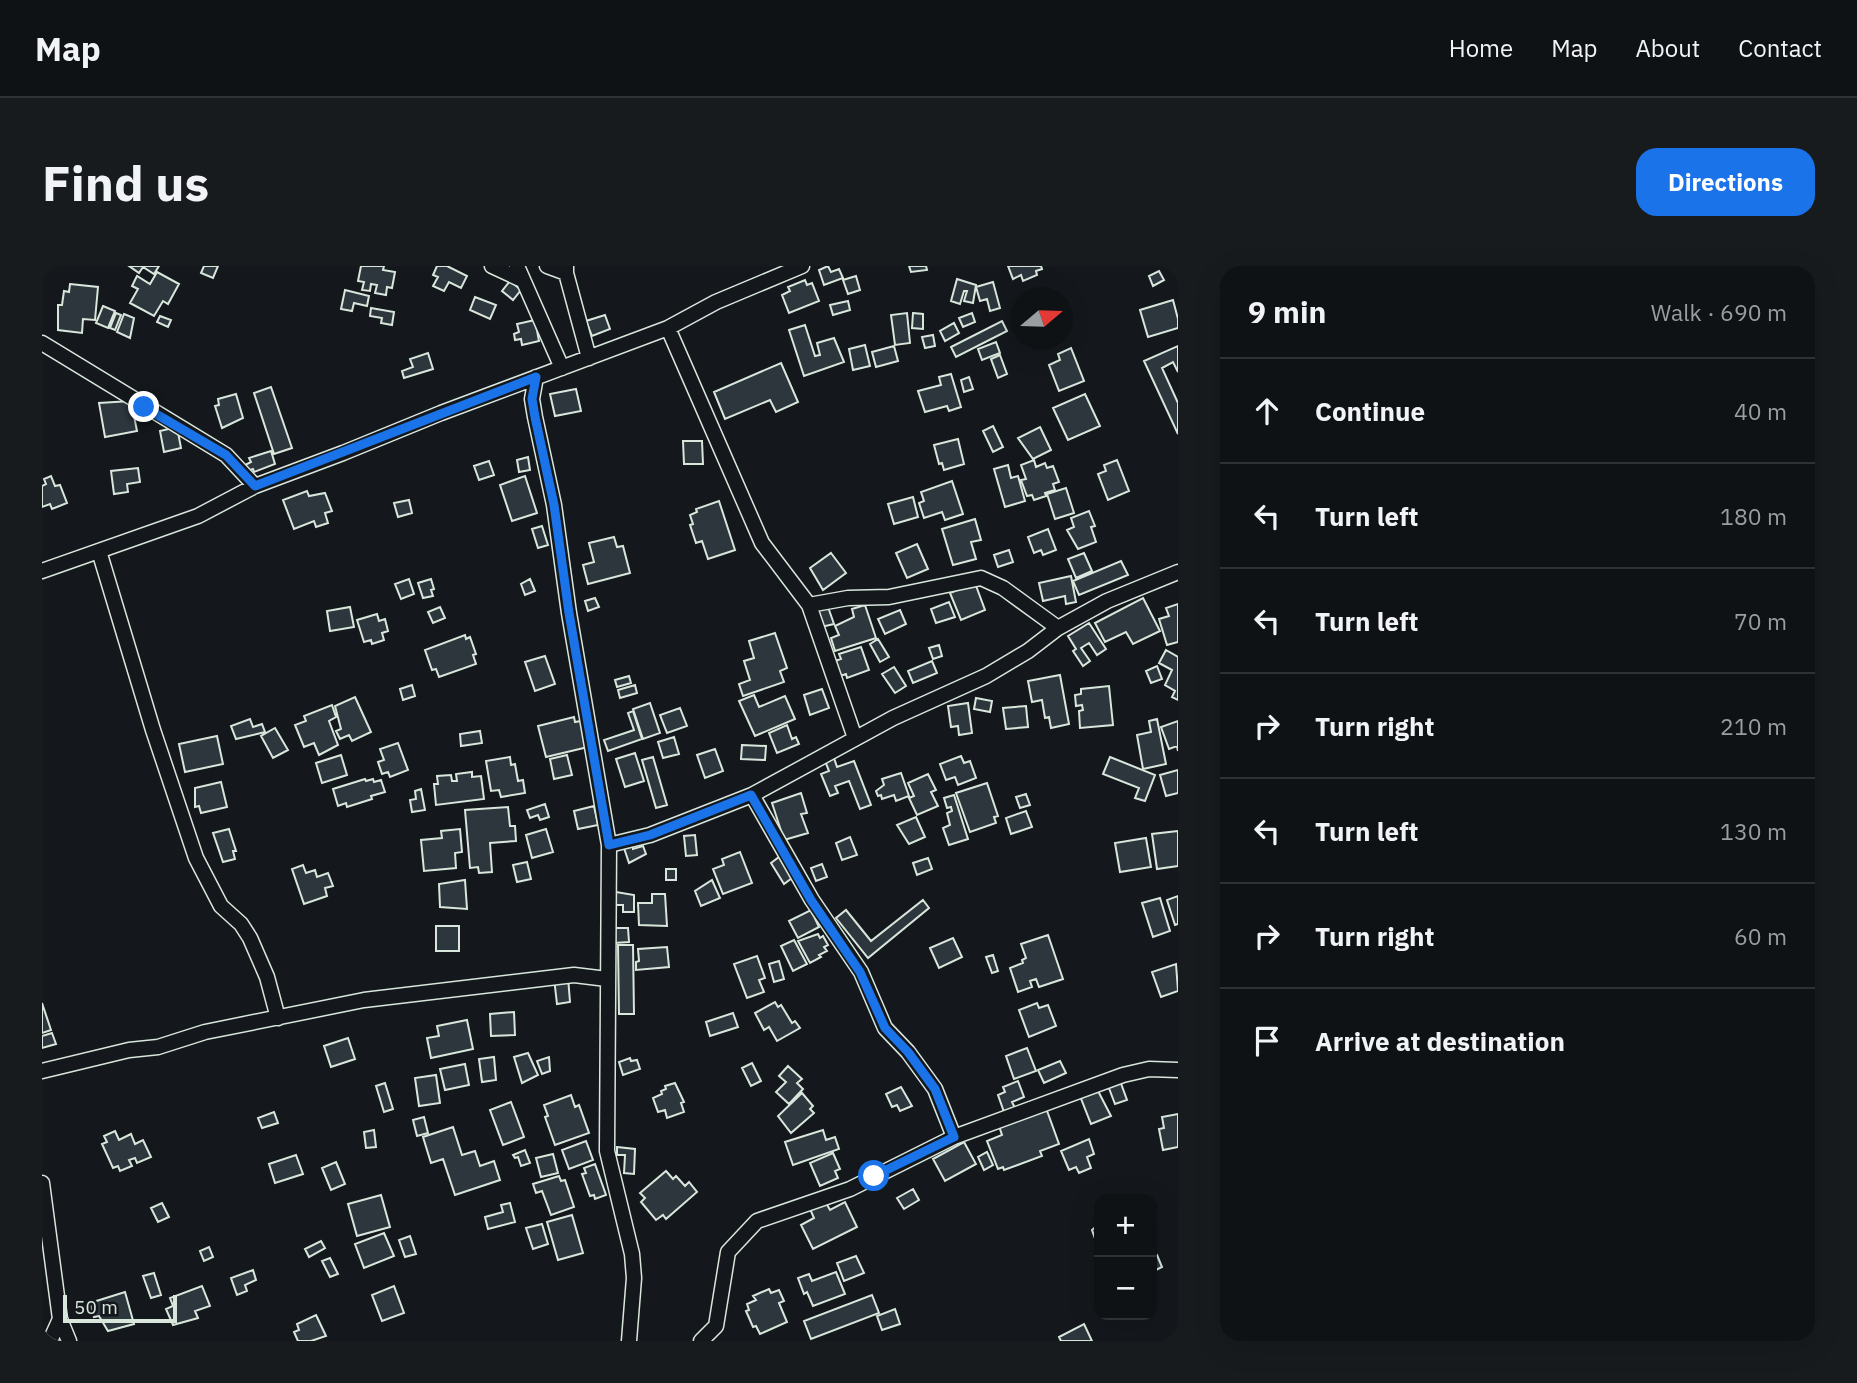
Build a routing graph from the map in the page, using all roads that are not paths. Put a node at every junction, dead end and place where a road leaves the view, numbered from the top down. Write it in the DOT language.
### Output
graph roads {
  1 [pos="492,266"];
  2 [pos="547,266"];
  3 [pos="802,266"];
  4 [pos="566,270"];
  5 [pos="519,273"];
  6 [pos="668,328"];
  7 [pos="42,344"];
  8 [pos="589,358"];
  9 [pos="562,368"];
  10 [pos="536,377"];
  11 [pos="255,486"];
  12 [pos="99,551"];
  13 [pos="42,571"];
  14 [pos="1178,572"];
  15 [pos="808,605"];
  16 [pos="1058,628"];
  17 [pos="855,738"];
  18 [pos="751,795"];
  19 [pos="609,845"];
  20 [pos="607,979"];
  21 [pos="278,1018"];
  22 [pos="1178,1070"];
  23 [pos="42,1071"];
  24 [pos="954,1137"];
  25 [pos="42,1183"];
  26 [pos="60,1319"];
  27 [pos="50,1341"];
  28 [pos="69,1341"];
  29 [pos="629,1341"];
  30 [pos="701,1341"];
  1 -- 5 [label="street"];
  2 -- 4 [label="street"];
  3 -- 6 [label="street"];
  4 -- 8 [label="street"];
  5 -- 9 [label="street"];
  6 -- 8 [label="street"];
  6 -- 15 [label="street"];
  7 -- 11 [label="street"];
  8 -- 9 [label="street"];
  9 -- 10 [label="street"];
  10 -- 11 [label="street"];
  10 -- 19 [label="street"];
  11 -- 12 [label="street"];
  12 -- 13 [label="street"];
  12 -- 21 [label="street"];
  14 -- 16 [label="street"];
  15 -- 16 [label="street"];
  15 -- 17 [label="street"];
  16 -- 17 [label="street"];
  17 -- 18 [label="street"];
  18 -- 19 [label="street"];
  18 -- 24 [label="street"];
  19 -- 20 [label="street"];
  20 -- 21 [label="street"];
  20 -- 29 [label="street"];
  21 -- 23 [label="street"];
  22 -- 24 [label="street"];
  24 -- 30 [label="street"];
  25 -- 26 [label="street"];
  26 -- 27 [label="street"];
  26 -- 28 [label="street"];
}
